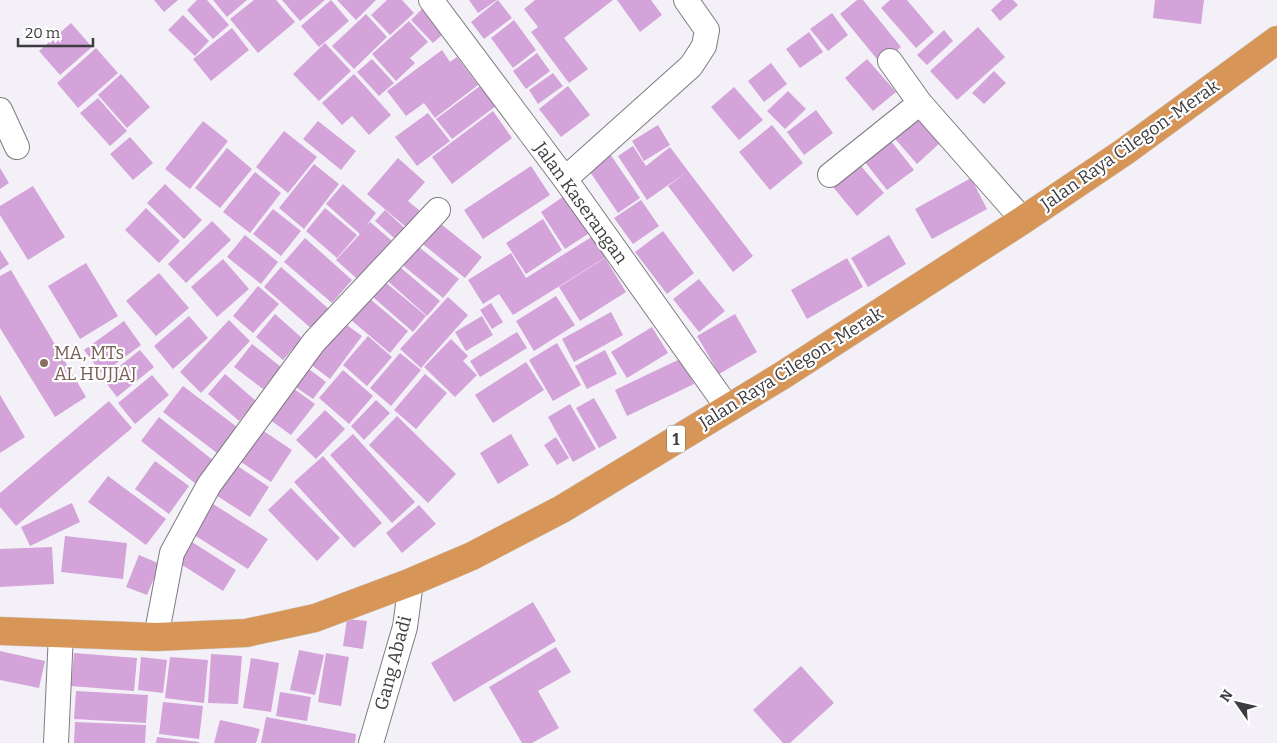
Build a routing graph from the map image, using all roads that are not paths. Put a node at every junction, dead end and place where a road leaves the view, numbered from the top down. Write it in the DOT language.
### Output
graph roads {
  1 [pos="431,0"];
  2 [pos="686,0"];
  3 [pos="1277,40"];
  4 [pos="890,61"];
  5 [pos="920,103"];
  6 [pos="0,110"];
  7 [pos="17,147"];
  8 [pos="830,175"];
  9 [pos="565,179"];
  10 [pos="438,210"];
  11 [pos="1023,220"];
  12 [pos="728,408"];
  13 [pos="411,582"];
  14 [pos="0,631"];
  15 [pos="61,633"];
  16 [pos="156,638"];
  17 [pos="56,743"];
  18 [pos="371,743"];
  1 -- 9 [label="street, Jalan Kaserangan"];
  2 -- 9 [label="street"];
  3 -- 11 [label="highway, Jalan Raya Cilegon-Merak / 1"];
  4 -- 5 [label="street"];
  5 -- 8 [label="street"];
  5 -- 11 [label="street"];
  6 -- 7 [label="street"];
  9 -- 12 [label="street, Jalan Kaserangan"];
  10 -- 16 [label="street"];
  11 -- 12 [label="highway, Jalan Raya Cilegon-Merak / 1"];
  12 -- 13 [label="highway, Jalan Raya Cilegon-Merak / 1"];
  13 -- 16 [label="highway, Jalan Raya Cilegon-Merak / 1"];
  13 -- 18 [label="street, Gang Abadi"];
  14 -- 15 [label="highway, Jalan Raya Cilegon-Merak / 1"];
  15 -- 16 [label="highway, Jalan Raya Cilegon-Merak / 1"];
  15 -- 17 [label="street"];
}
